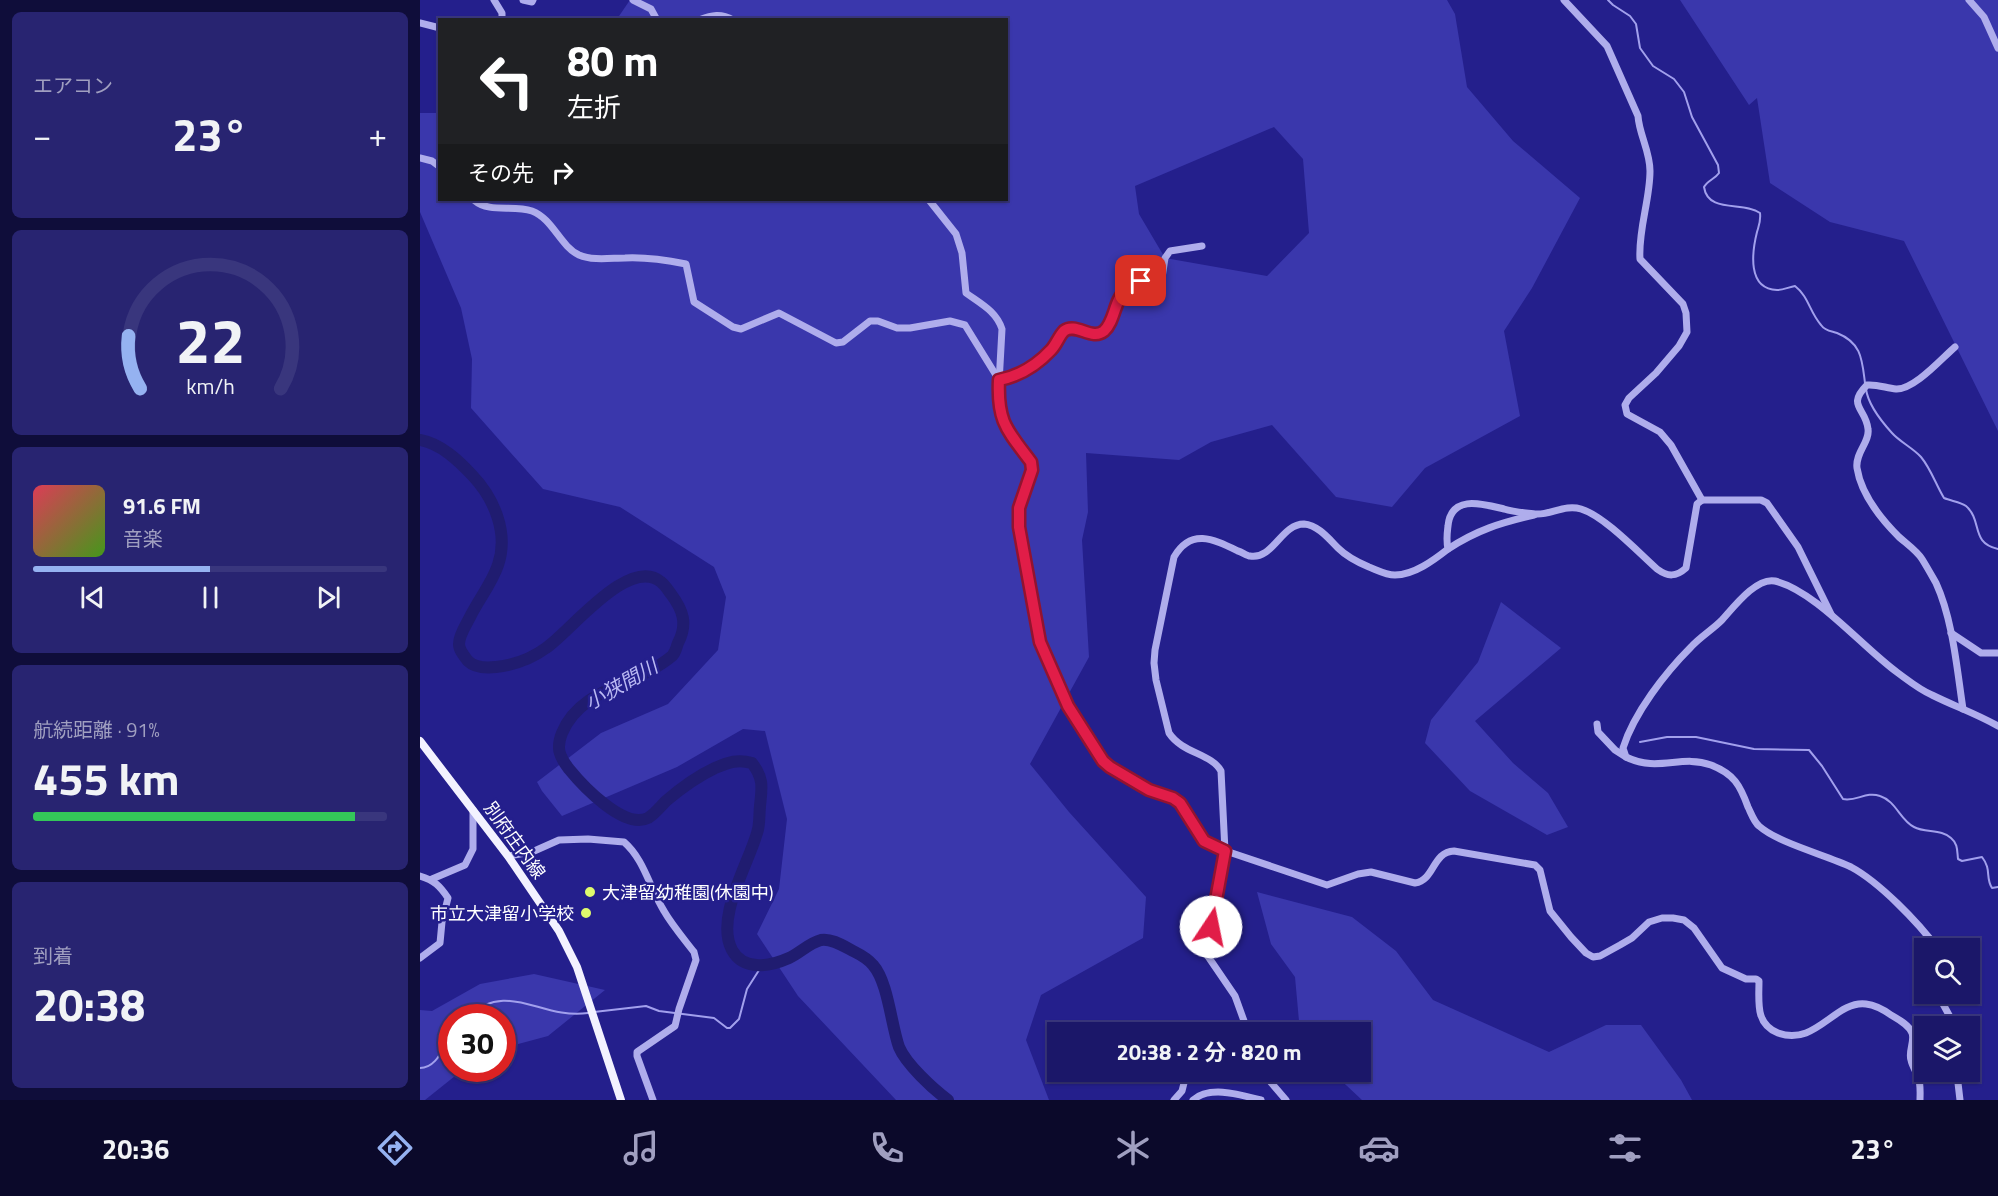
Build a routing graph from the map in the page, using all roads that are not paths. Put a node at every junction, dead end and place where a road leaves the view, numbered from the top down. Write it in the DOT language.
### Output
graph roads {
  1 [pos="494,0"];
  2 [pos="523,0"];
  3 [pos="533,0"];
  4 [pos="633,0"];
  5 [pos="1564,0"];
  6 [pos="1969,0"];
  7 [pos="502,18"];
  8 [pos="656,18"];
  9 [pos="704,18"];
  10 [pos="730,18"];
  11 [pos="420,23"];
  12 [pos="438,28"];
  13 [pos="1998,48"];
  14 [pos="420,158"];
  15 [pos="438,166"];
  16 [pos="476,201"];
  17 [pos="930,201"];
  18 [pos="1202,246"];
  19 [pos="1955,347"];
  20 [pos="999,380"];
  21 [pos="1702,500"];
  22 [pos="1539,514"];
  23 [pos="1448,549"];
  24 [pos="1832,617"];
  25 [pos="1951,633"];
  26 [pos="1998,653"];
  27 [pos="1963,709"];
  28 [pos="1598,724"];
  29 [pos="1998,726"];
  30 [pos="420,741"];
  31 [pos="1626,757"];
  32 [pos="473,810"];
  33 [pos="1225,851"];
  34 [pos="508,856"];
  35 [pos="420,876"];
  36 [pos="432,879"];
  37 [pos="1928,938"];
  38 [pos="420,958"];
  39 [pos="1244,1022"];
  40 [pos="1185,1082"];
  41 [pos="1270,1082"];
  42 [pos="1958,1082"];
  43 [pos="621,1100"];
  44 [pos="653,1100"];
  45 [pos="1174,1100"];
  46 [pos="1193,1100"];
  47 [pos="1261,1100"];
  48 [pos="1286,1100"];
  49 [pos="1920,1100"];
  50 [pos="1960,1100"];
  1 -- 7 [label="street"];
  2 -- 3 [label="street"];
  4 -- 8 [label="street"];
  5 -- 21 [label="street"];
  6 -- 13 [label="street"];
  9 -- 10 [label="street"];
  11 -- 12 [label="street"];
  14 -- 15 [label="street"];
  16 -- 20 [label="street"];
  17 -- 20 [label="street"];
  18 -- 20 [label="street"];
  19 -- 25 [label="street"];
  20 -- 33 [label="street"];
  21 -- 22 [label="street"];
  21 -- 24 [label="street"];
  22 -- 23 [label="street"];
  22 -- 23 [label="street"];
  23 -- 33 [label="street"];
  24 -- 27 [label="street"];
  24 -- 31 [label="street"];
  25 -- 26 [label="street"];
  25 -- 27 [label="street"];
  27 -- 29 [label="street"];
  28 -- 31 [label="street"];
  30 -- 32 [label="main road, 別府庄内線"];
  31 -- 37 [label="street"];
  32 -- 34 [label="main road, 別府庄内線"];
  32 -- 36 [label="street"];
  33 -- 39 [label="street"];
  33 -- 49 [label="street"];
  34 -- 43 [label="main road, 別府庄内線"];
  34 -- 44 [label="street"];
  35 -- 36 [label="street"];
  36 -- 38 [label="street"];
  40 -- 45 [label="street"];
  41 -- 48 [label="street"];
  42 -- 50 [label="street"];
  46 -- 47 [label="street"];
}
